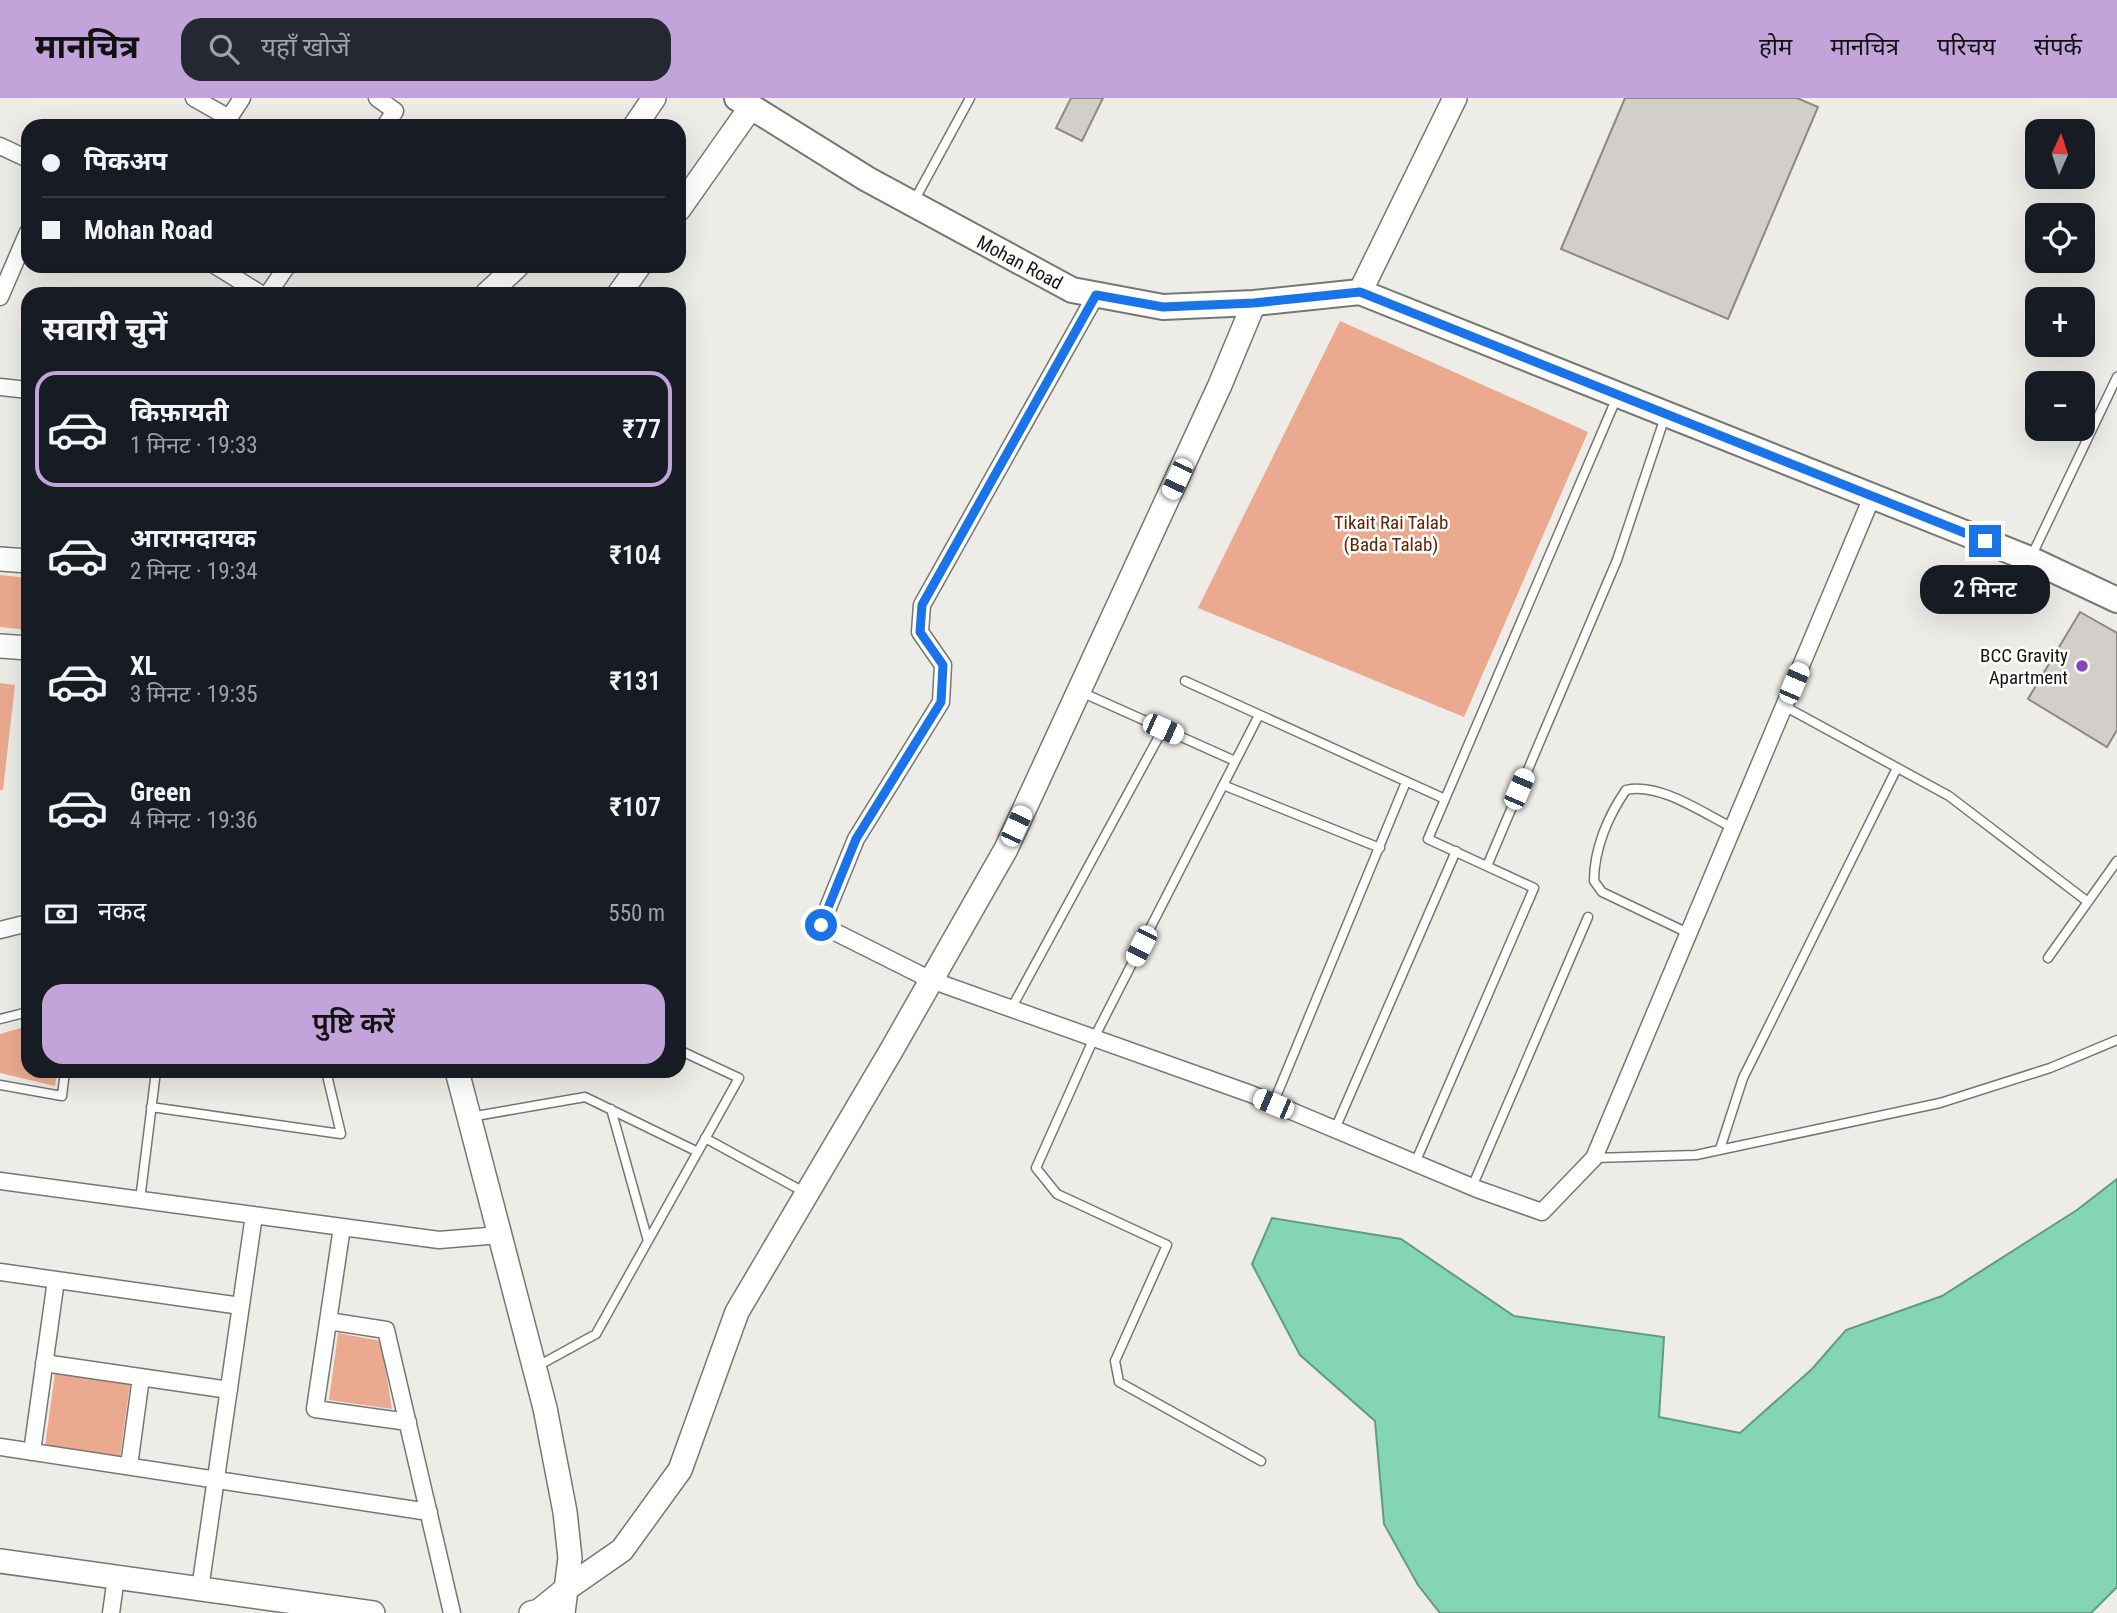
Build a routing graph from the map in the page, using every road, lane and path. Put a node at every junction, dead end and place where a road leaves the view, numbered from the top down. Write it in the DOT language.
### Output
graph roads {
  1 [pos="194,98"];
  2 [pos="242,98"];
  3 [pos="377,98"];
  4 [pos="654,98"];
  5 [pos="970,98"];
  6 [pos="1455,98"];
  7 [pos="744,102"];
  8 [pos="390,119"];
  9 [pos="640,119"];
  10 [pos="0,146"];
  11 [pos="21,156"];
  12 [pos="686,197"];
  13 [pos="913,204"];
  14 [pos="21,248"];
  15 [pos="227,273"];
  16 [pos="510,273"];
  17 [pos="250,287"];
  18 [pos="494,287"];
  19 [pos="1360,292"];
  20 [pos="1096,295"];
  21 [pos="0,297"];
  22 [pos="1254,303"];
  23 [pos="2117,377"];
  24 [pos="0,387"];
  25 [pos="21,389"];
  26 [pos="1618,395"];
  27 [pos="1665,414"];
  28 [pos="1872,497"];
  29 [pos="0,559"];
  30 [pos="2030,559"];
  31 [pos="21,560"];
  32 [pos="2117,600"];
  33 [pos="0,646"];
  34 [pos="21,648"];
  35 [pos="1185,681"];
  36 [pos="1079,691"];
  37 [pos="1784,706"];
  38 [pos="1259,715"];
  39 [pos="1163,729"];
  40 [pos="1235,761"];
  41 [pos="1897,768"];
  42 [pos="1406,782"];
  43 [pos="1223,785"];
  44 [pos="1445,799"];
  45 [pos="1733,828"];
  46 [pos="1380,848"];
  47 [pos="1457,851"];
  48 [pos="2117,861"];
  49 [pos="1487,866"];
  50 [pos="2109,872"];
  51 [pos="2117,878"];
  52 [pos="2088,902"];
  53 [pos="1588,917"];
  54 [pos="21,925"];
  55 [pos="0,930"];
  56 [pos="1688,933"];
  57 [pos="2048,958"];
  58 [pos="931,980"];
  59 [pos="1011,1009"];
  60 [pos="21,1014"];
  61 [pos="0,1019"];
  62 [pos="1094,1038"];
  63 [pos="2117,1040"];
  64 [pos="686,1053"];
  65 [pos="64,1078"];
  66 [pos="155,1078"];
  67 [pos="328,1078"];
  68 [pos="459,1078"];
  69 [pos="0,1084"];
  70 [pos="1273,1104"];
  71 [pos="151,1107"];
  72 [pos="611,1110"];
  73 [pos="470,1117"];
  74 [pos="1335,1129"];
  75 [pos="705,1138"];
  76 [pos="1720,1149"];
  77 [pos="698,1152"];
  78 [pos="1594,1158"];
  79 [pos="1415,1163"];
  80 [pos="0,1181"];
  81 [pos="1472,1187"];
  82 [pos="807,1194"];
  83 [pos="140,1199"];
  84 [pos="254,1215"];
  85 [pos="342,1227"];
  86 [pos="500,1235"];
  87 [pos="648,1241"];
  88 [pos="0,1272"];
  89 [pos="56,1280"];
  90 [pos="241,1306"];
  91 [pos="328,1321"];
  92 [pos="44,1363"];
  93 [pos="535,1368"];
  94 [pos="141,1377"];
  95 [pos="229,1390"];
  96 [pos="408,1422"];
  97 [pos="0,1447"];
  98 [pos="32,1452"];
  99 [pos="1261,1461"];
  100 [pos="129,1466"];
  101 [pos="216,1480"];
  102 [pos="429,1512"];
  103 [pos="0,1561"];
  104 [pos="116,1577"];
  105 [pos="200,1589"];
  106 [pos="566,1589"];
  107 [pos="285,1607"];
  108 [pos="111,1613"];
  109 [pos="373,1613"];
  110 [pos="453,1613"];
  111 [pos="531,1613"];
  112 [pos="563,1613"];
  1 -- 2 [label="street"];
  3 -- 8 [label="street"];
  4 -- 9 [label="street"];
  5 -- 13 [label="lane"];
  6 -- 19 [label="street"];
  7 -- 12 [label="street"];
  7 -- 13 [label="main road, Mohan Road"];
  10 -- 11 [label="street"];
  13 -- 20 [label="main road, Mohan Road"];
  14 -- 21 [label="street"];
  15 -- 17 [label="street"];
  16 -- 18 [label="street"];
  19 -- 22 [label="main road, Mohan Road"];
  19 -- 26 [label="main road, Mohan Road"];
  20 -- 22 [label="main road, Mohan Road"];
  20 -- 58 [label="street"];
  22 -- 36 [label="street"];
  23 -- 30 [label="lane"];
  24 -- 25 [label="street"];
  26 -- 27 [label="main road, Mohan Road"];
  26 -- 44 [label="lane"];
  27 -- 28 [label="main road, Mohan Road"];
  27 -- 49 [label="lane"];
  28 -- 30 [label="main road, Mohan Road"];
  28 -- 37 [label="street"];
  29 -- 31 [label="street"];
  30 -- 32 [label="main road, Mohan Road"];
  33 -- 34 [label="street"];
  35 -- 38 [label="lane"];
  36 -- 39 [label="lane"];
  36 -- 58 [label="street"];
  37 -- 41 [label="lane"];
  37 -- 45 [label="street"];
  38 -- 40 [label="lane"];
  38 -- 42 [label="lane"];
  39 -- 40 [label="lane"];
  39 -- 59 [label="lane"];
  40 -- 43 [label="lane"];
  41 -- 52 [label="lane"];
  41 -- 76 [label="lane"];
  42 -- 44 [label="lane"];
  42 -- 46 [label="lane"];
  43 -- 46 [label="lane"];
  43 -- 62 [label="lane"];
  44 -- 47 [label="lane"];
  45 -- 56 [label="street"];
  45 -- 56 [label="lane"];
  46 -- 70 [label="lane"];
  47 -- 49 [label="lane"];
  47 -- 74 [label="lane"];
  48 -- 50 [label="lane"];
  49 -- 79 [label="lane"];
  50 -- 51 [label="lane"];
  50 -- 52 [label="lane"];
  52 -- 57 [label="lane"];
  53 -- 81 [label="lane"];
  54 -- 55 [label="street"];
  56 -- 78 [label="street"];
  58 -- 59 [label="street"];
  58 -- 82 [label="street"];
  59 -- 62 [label="street"];
  60 -- 61 [label="lane"];
  62 -- 70 [label="street"];
  62 -- 99 [label="lane"];
  63 -- 76 [label="lane"];
  64 -- 75 [label="lane"];
  65 -- 69 [label="lane"];
  66 -- 71 [label="lane"];
  67 -- 71 [label="lane"];
  68 -- 73 [label="street"];
  70 -- 74 [label="street"];
  71 -- 83 [label="lane"];
  72 -- 73 [label="lane"];
  72 -- 77 [label="lane"];
  72 -- 87 [label="lane"];
  73 -- 86 [label="street"];
  74 -- 79 [label="street"];
  75 -- 77 [label="lane"];
  75 -- 82 [label="lane"];
  76 -- 78 [label="lane"];
  77 -- 87 [label="lane"];
  78 -- 81 [label="street"];
  79 -- 81 [label="street"];
  80 -- 83 [label="street"];
  82 -- 106 [label="street"];
  83 -- 84 [label="street"];
  84 -- 85 [label="street"];
  84 -- 90 [label="street"];
  85 -- 86 [label="street"];
  85 -- 91 [label="street"];
  86 -- 93 [label="street"];
  87 -- 93 [label="lane"];
  88 -- 89 [label="street"];
  89 -- 90 [label="street"];
  89 -- 92 [label="street"];
  90 -- 95 [label="street"];
  91 -- 96 [label="street"];
  91 -- 96 [label="street"];
  92 -- 94 [label="street"];
  92 -- 98 [label="street"];
  93 -- 106 [label="street"];
  94 -- 95 [label="street"];
  94 -- 100 [label="street"];
  95 -- 101 [label="street"];
  96 -- 102 [label="street"];
  97 -- 98 [label="street"];
  98 -- 100 [label="street"];
  100 -- 101 [label="street"];
  101 -- 102 [label="street"];
  101 -- 105 [label="street"];
  102 -- 110 [label="street"];
  103 -- 104 [label="street"];
  104 -- 105 [label="street"];
  104 -- 108 [label="street"];
  105 -- 107 [label="street"];
  106 -- 111 [label="street"];
  106 -- 112 [label="street"];
  107 -- 109 [label="street"];
}
